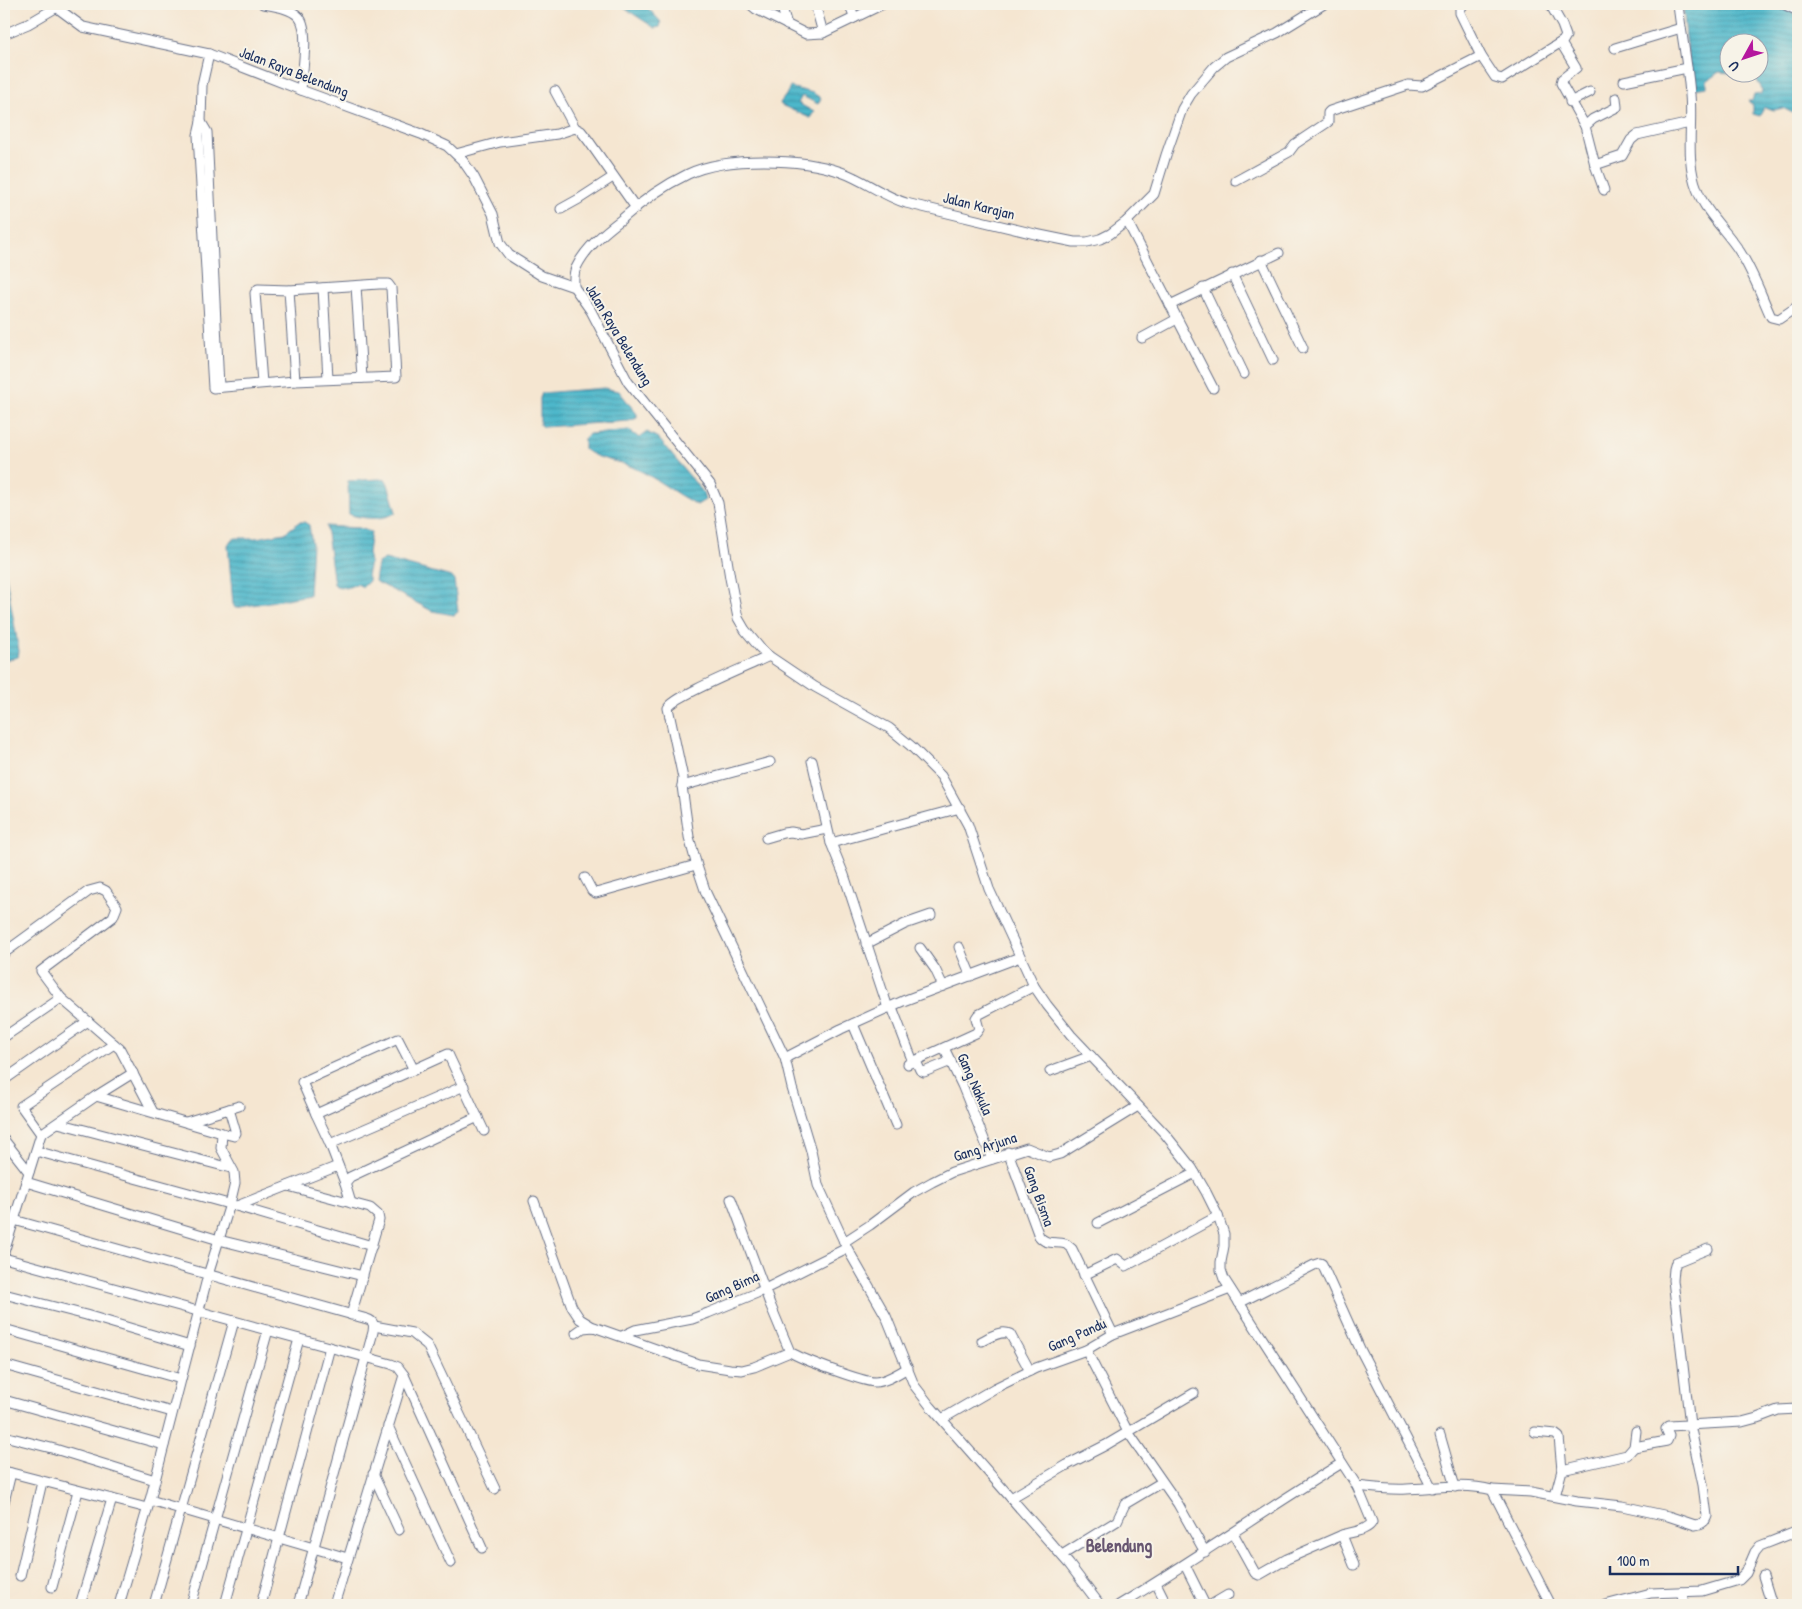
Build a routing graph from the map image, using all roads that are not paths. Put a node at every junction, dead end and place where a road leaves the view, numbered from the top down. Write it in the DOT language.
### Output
graph roads {
  1 [pos="263,4"];
  2 [pos="750,4"];
  3 [pos="781,4"];
  4 [pos="815,4"];
  5 [pos="850,4"];
  6 [pos="882,4"];
  7 [pos="1324,4"];
  8 [pos="1464,4"];
  9 [pos="1550,4"];
  10 [pos="1678,4"];
  11 [pos="1783,4"];
  12 [pos="55,5"];
  13 [pos="1798,11"];
  14 [pos="854,18"];
  15 [pos="787,25"];
  16 [pos="1680,28"];
  17 [pos="823,33"];
  18 [pos="4,34"];
  19 [pos="1561,43"];
  20 [pos="1615,48"];
  21 [pos="209,54"];
  22 [pos="1481,56"];
  23 [pos="1687,68"];
  24 [pos="1624,81"];
  25 [pos="300,90"];
  26 [pos="556,91"];
  27 [pos="1590,92"];
  28 [pos="1616,98"];
  29 [pos="1570,102"];
  30 [pos="1690,123"];
  31 [pos="1585,126"];
  32 [pos="574,128"];
  33 [pos="456,154"];
  34 [pos="1595,165"];
  35 [pos="613,177"];
  36 [pos="1236,181"];
  37 [pos="1604,190"];
  38 [pos="636,208"];
  39 [pos="561,209"];
  40 [pos="1128,221"];
  41 [pos="1279,253"];
  42 [pos="1261,260"];
  43 [pos="1232,274"];
  44 [pos="356,286"];
  45 [pos="574,287"];
  46 [pos="323,288"];
  47 [pos="1203,288"];
  48 [pos="288,290"];
  49 [pos="1170,305"];
  50 [pos="1798,306"];
  51 [pos="1177,319"];
  52 [pos="1142,338"];
  53 [pos="1303,348"];
  54 [pos="1273,360"];
  55 [pos="1244,374"];
  56 [pos="362,378"];
  57 [pos="328,379"];
  58 [pos="295,381"];
  59 [pos="262,383"];
  60 [pos="1213,388"];
  61 [pos="770,656"];
  62 [pos="812,761"];
  63 [pos="770,762"];
  64 [pos="682,786"];
  65 [pos="960,808"];
  66 [pos="828,829"];
  67 [pos="766,838"];
  68 [pos="831,843"];
  69 [pos="696,865"];
  70 [pos="585,878"];
  71 [pos="931,916"];
  72 [pos="866,944"];
  73 [pos="959,947"];
  74 [pos="920,948"];
  75 [pos="4,953"];
  76 [pos="1020,957"];
  77 [pos="971,976"];
  78 [pos="944,986"];
  79 [pos="1034,986"];
  80 [pos="61,998"];
  81 [pos="890,1008"];
  82 [pos="88,1021"];
  83 [pos="853,1024"];
  84 [pos="4,1037"];
  85 [pos="114,1044"];
  86 [pos="944,1048"];
  87 [pos="1092,1056"];
  88 [pos="785,1058"];
  89 [pos="951,1061"];
  90 [pos="912,1062"];
  91 [pos="414,1070"];
  92 [pos="1050,1071"];
  93 [pos="133,1073"];
  94 [pos="4,1080"];
  95 [pos="464,1086"];
  96 [pos="96,1096"];
  97 [pos="239,1106"];
  98 [pos="1138,1106"];
  99 [pos="229,1109"];
  100 [pos="153,1112"];
  101 [pos="316,1114"];
  102 [pos="478,1117"];
  103 [pos="186,1122"];
  104 [pos="58,1123"];
  105 [pos="896,1125"];
  106 [pos="484,1132"];
  107 [pos="222,1133"];
  108 [pos="40,1134"];
  109 [pos="4,1140"];
  110 [pos="330,1144"];
  111 [pos="36,1151"];
  112 [pos="1008,1152"];
  113 [pos="992,1159"];
  114 [pos="338,1166"];
  115 [pos="232,1168"];
  116 [pos="29,1172"];
  117 [pos="1195,1173"];
  118 [pos="26,1182"];
  119 [pos="345,1183"];
  120 [pos="288,1186"];
  121 [pos="732,1199"];
  122 [pos="534,1201"];
  123 [pos="351,1203"];
  124 [pos="233,1205"];
  125 [pos="1218,1216"];
  126 [pos="14,1220"];
  127 [pos="1098,1223"];
  128 [pos="219,1240"];
  129 [pos="846,1245"];
  130 [pos="372,1246"];
  131 [pos="1708,1249"];
  132 [pos="4,1252"];
  133 [pos="4,1258"];
  134 [pos="208,1275"];
  135 [pos="1084,1275"];
  136 [pos="363,1276"];
  137 [pos="764,1289"];
  138 [pos="1230,1289"];
  139 [pos="4,1294"];
  140 [pos="1239,1303"];
  141 [pos="199,1311"];
  142 [pos="351,1315"];
  143 [pos="234,1321"];
  144 [pos="374,1326"];
  145 [pos="594,1327"];
  146 [pos="4,1329"];
  147 [pos="268,1330"];
  148 [pos="576,1333"];
  149 [pos="1113,1334"];
  150 [pos="622,1336"];
  151 [pos="299,1339"];
  152 [pos="982,1341"];
  153 [pos="190,1346"];
  154 [pos="330,1347"];
  155 [pos="1086,1350"];
  156 [pos="790,1352"];
  157 [pos="366,1358"];
  158 [pos="4,1365"];
  159 [pos="908,1368"];
  160 [pos="1030,1371"];
  161 [pos="404,1375"];
  162 [pos="181,1379"];
  163 [pos="1194,1393"];
  164 [pos="4,1400"];
  165 [pos="1798,1409"];
  166 [pos="172,1412"];
  167 [pos="942,1419"];
  168 [pos="1690,1425"];
  169 [pos="388,1426"];
  170 [pos="1636,1431"];
  171 [pos="1128,1432"];
  172 [pos="1535,1432"];
  173 [pos="1440,1435"];
  174 [pos="4,1436"];
  175 [pos="164,1446"];
  176 [pos="1634,1447"];
  177 [pos="1342,1463"];
  178 [pos="1562,1470"];
  179 [pos="8,1472"];
  180 [pos="373,1474"];
  181 [pos="155,1480"];
  182 [pos="42,1482"];
  183 [pos="1162,1482"];
  184 [pos="1357,1486"];
  185 [pos="1455,1487"];
  186 [pos="1432,1488"];
  187 [pos="495,1489"];
  188 [pos="1492,1490"];
  189 [pos="78,1491"];
  190 [pos="1555,1496"];
  191 [pos="1011,1498"];
  192 [pos="112,1500"];
  193 [pos="4,1502"];
  194 [pos="148,1504"];
  195 [pos="180,1508"];
  196 [pos="214,1518"];
  197 [pos="246,1528"];
  198 [pos="399,1530"];
  199 [pos="1798,1531"];
  200 [pos="1233,1532"];
  201 [pos="1342,1535"];
  202 [pos="280,1537"];
  203 [pos="314,1547"];
  204 [pos="482,1548"];
  205 [pos="1205,1552"];
  206 [pos="1062,1555"];
  207 [pos="344,1557"];
  208 [pos="451,1563"];
  209 [pos="1354,1565"];
  210 [pos="1185,1566"];
  211 [pos="20,1576"];
  212 [pos="1763,1576"];
  213 [pos="1156,1583"];
  214 [pos="52,1586"];
  215 [pos="1681,1592"];
  216 [pos="1228,1595"];
  217 [pos="80,1605"];
  218 [pos="119,1605"];
  219 [pos="154,1605"];
  220 [pos="191,1605"];
  221 [pos="226,1605"];
  222 [pos="261,1605"];
  223 [pos="298,1605"];
  224 [pos="334,1605"];
  225 [pos="1100,1605"];
  226 [pos="1119,1605"];
  227 [pos="1167,1605"];
  228 [pos="1206,1605"];
  229 [pos="1211,1605"];
  230 [pos="1551,1605"];
  231 [pos="1605,1605"];
  232 [pos="1685,1605"];
  233 [pos="1772,1605"];
  1 -- 25 [label="street"];
  2 -- 15 [label="street"];
  3 -- 15 [label="street"];
  4 -- 17 [label="street"];
  5 -- 14 [label="street"];
  6 -- 14 [label="street"];
  7 -- 40 [label="street, Jalan Karajan"];
  8 -- 22 [label="street"];
  9 -- 19 [label="street"];
  10 -- 16 [label="street"];
  11 -- 13 [label="street"];
  12 -- 18 [label="street"];
  12 -- 21 [label="street, Jalan Raya Belendung"];
  14 -- 17 [label="street"];
  15 -- 17 [label="street"];
  16 -- 20 [label="street"];
  16 -- 23 [label="street"];
  19 -- 22 [label="street"];
  19 -- 29 [label="street"];
  21 -- 25 [label="street, Jalan Raya Belendung"];
  21 -- 59 [label="street"];
  22 -- 36 [label="street"];
  23 -- 24 [label="street"];
  23 -- 30 [label="street"];
  25 -- 33 [label="street, Jalan Raya Belendung"];
  26 -- 32 [label="street"];
  27 -- 29 [label="street"];
  28 -- 31 [label="street"];
  29 -- 31 [label="street"];
  30 -- 34 [label="street"];
  30 -- 50 [label="street"];
  31 -- 34 [label="street"];
  32 -- 33 [label="street"];
  32 -- 35 [label="street"];
  33 -- 45 [label="street, Jalan Raya Belendung"];
  34 -- 37 [label="street"];
  35 -- 38 [label="street"];
  35 -- 39 [label="street"];
  38 -- 40 [label="street, Jalan Karajan"];
  38 -- 45 [label="street, Jalan Karajan"];
  40 -- 49 [label="street"];
  41 -- 42 [label="street"];
  42 -- 43 [label="street"];
  42 -- 53 [label="street"];
  43 -- 47 [label="street"];
  43 -- 54 [label="street"];
  44 -- 46 [label="street"];
  44 -- 56 [label="street"];
  44 -- 56 [label="street"];
  45 -- 61 [label="street, Jalan Raya Belendung"];
  46 -- 48 [label="street"];
  46 -- 57 [label="street"];
  47 -- 49 [label="street"];
  47 -- 55 [label="street"];
  48 -- 58 [label="street"];
  48 -- 59 [label="street"];
  49 -- 51 [label="street"];
  51 -- 52 [label="street"];
  51 -- 60 [label="street"];
  56 -- 57 [label="street"];
  57 -- 58 [label="street"];
  58 -- 59 [label="street"];
  61 -- 64 [label="street"];
  61 -- 65 [label="street, Jalan Raya Belendung"];
  62 -- 66 [label="street"];
  63 -- 64 [label="street"];
  64 -- 69 [label="street"];
  65 -- 68 [label="street"];
  65 -- 76 [label="street, Jalan Raya Belendung"];
  66 -- 67 [label="street"];
  66 -- 68 [label="street"];
  68 -- 72 [label="street"];
  69 -- 70 [label="street"];
  69 -- 88 [label="street"];
  71 -- 72 [label="street"];
  72 -- 81 [label="street"];
  73 -- 77 [label="street"];
  74 -- 78 [label="street"];
  75 -- 80 [label="street"];
  76 -- 77 [label="street"];
  76 -- 79 [label="street, Jalan Raya Belendung"];
  77 -- 78 [label="street"];
  78 -- 81 [label="street"];
  79 -- 86 [label="street"];
  79 -- 87 [label="street, Jalan Raya Belendung"];
  80 -- 82 [label="street"];
  80 -- 84 [label="street"];
  81 -- 83 [label="street"];
  81 -- 90 [label="street"];
  82 -- 85 [label="street"];
  82 -- 94 [label="street"];
  83 -- 88 [label="street"];
  83 -- 105 [label="street"];
  85 -- 93 [label="street"];
  85 -- 108 [label="street"];
  86 -- 89 [label="street, Gang Nakula"];
  86 -- 90 [label="street"];
  87 -- 92 [label="street"];
  87 -- 98 [label="street, Jalan Raya Belendung"];
  88 -- 129 [label="street"];
  89 -- 90 [label="street"];
  89 -- 113 [label="street, Gang Nakula"];
  91 -- 95 [label="street"];
  91 -- 101 [label="street"];
  91 -- 101 [label="street"];
  93 -- 96 [label="street"];
  93 -- 100 [label="street"];
  95 -- 102 [label="street"];
  95 -- 110 [label="street"];
  96 -- 100 [label="street"];
  96 -- 104 [label="street"];
  97 -- 99 [label="street"];
  98 -- 112 [label="street, Gang Arjuna"];
  98 -- 117 [label="street, Jalan Raya Belendung"];
  99 -- 103 [label="street"];
  99 -- 107 [label="street"];
  100 -- 103 [label="street"];
  101 -- 110 [label="street"];
  102 -- 106 [label="street"];
  102 -- 119 [label="street"];
  103 -- 107 [label="street"];
  104 -- 108 [label="street"];
  104 -- 115 [label="street"];
  107 -- 115 [label="street"];
  108 -- 111 [label="street"];
  109 -- 116 [label="street"];
  110 -- 114 [label="street"];
  111 -- 116 [label="street"];
  111 -- 124 [label="street"];
  112 -- 113 [label="street, Gang Arjuna"];
  112 -- 135 [label="street, Gang Bisma"];
  113 -- 129 [label="street, Gang Arjuna"];
  114 -- 119 [label="street"];
  114 -- 120 [label="street"];
  115 -- 124 [label="street"];
  116 -- 118 [label="street"];
  117 -- 125 [label="street, Jalan Raya Belendung"];
  117 -- 127 [label="street"];
  118 -- 126 [label="street"];
  118 -- 128 [label="street"];
  119 -- 123 [label="street"];
  120 -- 123 [label="street"];
  120 -- 124 [label="street"];
  121 -- 137 [label="street"];
  122 -- 145 [label="street"];
  123 -- 130 [label="street"];
  124 -- 128 [label="street"];
  124 -- 130 [label="street"];
  125 -- 135 [label="street"];
  125 -- 138 [label="street, Jalan Raya Belendung"];
  126 -- 132 [label="street"];
  126 -- 134 [label="street"];
  128 -- 134 [label="street"];
  128 -- 136 [label="street"];
  129 -- 137 [label="street, Gang Bima"];
  129 -- 159 [label="street"];
  130 -- 136 [label="street"];
  131 -- 168 [label="street"];
  133 -- 141 [label="street"];
  134 -- 141 [label="street"];
  134 -- 142 [label="street"];
  135 -- 149 [label="street, Gang Bisma"];
  136 -- 142 [label="street"];
  137 -- 150 [label="street, Gang Bima"];
  137 -- 156 [label="street"];
  138 -- 140 [label="street, Jalan Raya Belendung"];
  138 -- 149 [label="street, Gang Pandu"];
  139 -- 153 [label="street"];
  140 -- 177 [label="street, Jalan Raya Belendung"];
  140 -- 186 [label="street"];
  141 -- 143 [label="street"];
  141 -- 153 [label="street"];
  142 -- 144 [label="street"];
  143 -- 147 [label="street"];
  143 -- 195 [label="street"];
  144 -- 157 [label="street"];
  144 -- 187 [label="street"];
  145 -- 148 [label="street"];
  145 -- 150 [label="street"];
  146 -- 162 [label="street"];
  147 -- 151 [label="street"];
  147 -- 196 [label="street"];
  149 -- 155 [label="street, Gang Pandu"];
  150 -- 156 [label="street"];
  151 -- 154 [label="street"];
  151 -- 197 [label="street"];
  152 -- 160 [label="street"];
  153 -- 162 [label="street"];
  154 -- 157 [label="street"];
  154 -- 202 [label="street"];
  155 -- 160 [label="street, Gang Pandu"];
  155 -- 171 [label="street"];
  156 -- 159 [label="street"];
  157 -- 161 [label="street"];
  157 -- 203 [label="street"];
  158 -- 166 [label="street"];
  159 -- 167 [label="street"];
  160 -- 167 [label="street, Gang Pandu"];
  161 -- 169 [label="street"];
  161 -- 204 [label="street"];
  162 -- 166 [label="street"];
  163 -- 171 [label="street"];
  164 -- 175 [label="street"];
  165 -- 168 [label="street"];
  166 -- 175 [label="street"];
  167 -- 191 [label="street"];
  168 -- 176 [label="street"];
  168 -- 190 [label="street"];
  169 -- 180 [label="street"];
  169 -- 208 [label="street"];
  170 -- 176 [label="street"];
  171 -- 183 [label="street"];
  171 -- 191 [label="street"];
  172 -- 178 [label="street"];
  173 -- 185 [label="street"];
  174 -- 181 [label="street"];
  175 -- 181 [label="street"];
  176 -- 178 [label="street"];
  177 -- 184 [label="street, Jalan Raya Belendung"];
  177 -- 200 [label="street"];
  178 -- 190 [label="street"];
  179 -- 182 [label="street"];
  179 -- 193 [label="street"];
  180 -- 198 [label="street"];
  180 -- 224 [label="street"];
  181 -- 194 [label="street"];
  182 -- 189 [label="street"];
  182 -- 211 [label="street"];
  183 -- 205 [label="street"];
  183 -- 206 [label="street"];
  184 -- 186 [label="street"];
  184 -- 201 [label="street, Jalan Raya Belendung"];
  185 -- 186 [label="street"];
  185 -- 188 [label="street"];
  188 -- 190 [label="street"];
  188 -- 230 [label="street"];
  189 -- 192 [label="street"];
  189 -- 214 [label="street"];
  191 -- 206 [label="street"];
  192 -- 194 [label="street"];
  192 -- 217 [label="street"];
  194 -- 195 [label="street"];
  194 -- 218 [label="street"];
  195 -- 196 [label="street"];
  195 -- 219 [label="street"];
  196 -- 197 [label="street"];
  196 -- 220 [label="street"];
  197 -- 202 [label="street"];
  197 -- 221 [label="street"];
  199 -- 215 [label="street"];
  200 -- 201 [label="street"];
  200 -- 205 [label="street"];
  201 -- 209 [label="street"];
  202 -- 203 [label="street"];
  202 -- 222 [label="street"];
  203 -- 207 [label="street"];
  203 -- 223 [label="street"];
  205 -- 210 [label="street"];
  206 -- 225 [label="street"];
  210 -- 213 [label="street"];
  210 -- 228 [label="street"];
  212 -- 233 [label="street"];
  213 -- 226 [label="street"];
  213 -- 227 [label="street"];
  215 -- 231 [label="street"];
  215 -- 232 [label="street"];
  216 -- 229 [label="street"];
}
